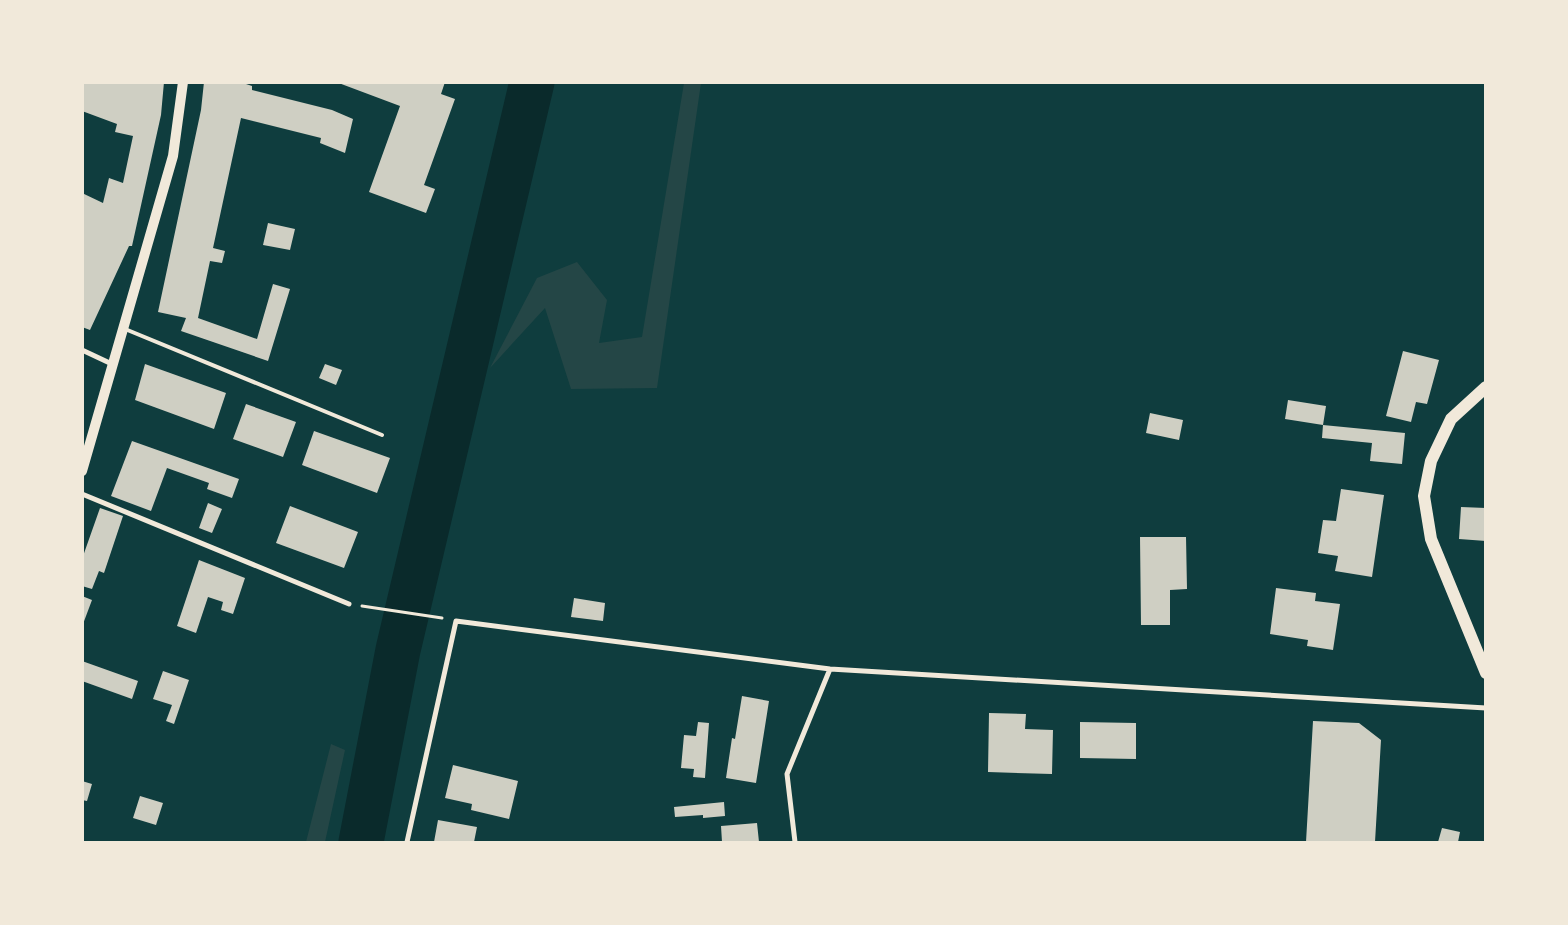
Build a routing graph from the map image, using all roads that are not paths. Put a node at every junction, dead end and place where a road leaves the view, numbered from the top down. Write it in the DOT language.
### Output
graph roads {
  1 [pos="183,82"];
  2 [pos="125,329"];
  3 [pos="82,350"];
  4 [pos="114,365"];
  5 [pos="1486,386"];
  6 [pos="382,435"];
  7 [pos="82,472"];
  8 [pos="82,494"];
  9 [pos="349,604"];
  10 [pos="1480,648"];
  11 [pos="830,669"];
  12 [pos="1486,674"];
  13 [pos="1486,708"];
  14 [pos="406,842"];
  15 [pos="795,842"];
  1 -- 2 [label="main road"];
  2 -- 4 [label="main road"];
  2 -- 6 [label="lane"];
  3 -- 4 [label="street"];
  4 -- 7 [label="main road"];
  5 -- 10 [label="main road"];
  8 -- 9 [label="street"];
  10 -- 12 [label="main road"];
  11 -- 13 [label="street"];
  11 -- 14 [label="street"];
  11 -- 15 [label="street"];
}
